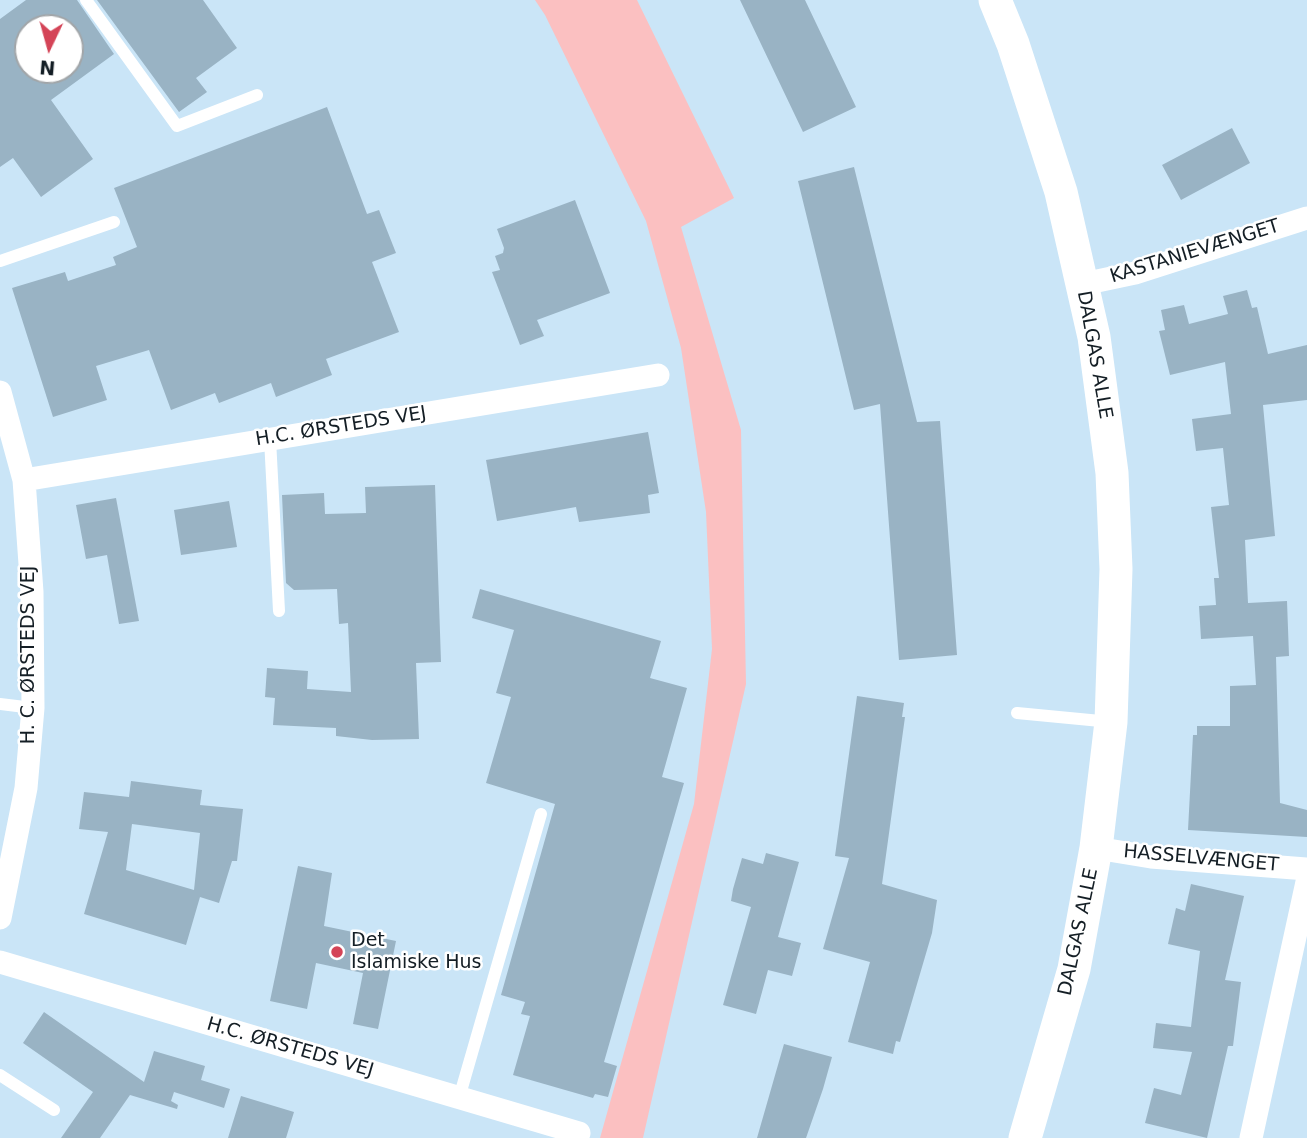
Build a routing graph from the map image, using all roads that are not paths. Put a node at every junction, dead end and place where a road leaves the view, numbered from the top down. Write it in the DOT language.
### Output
graph roads {
  1 [pos="86,0"];
  2 [pos="995,0"];
  3 [pos="257,95"];
  4 [pos="1307,218"];
  5 [pos="114,222"];
  6 [pos="0,261"];
  7 [pos="1083,284"];
  8 [pos="658,375"];
  9 [pos="0,392"];
  10 [pos="270,439"];
  11 [pos="24,480"];
  12 [pos="279,611"];
  13 [pos="0,704"];
  14 [pos="33,708"];
  15 [pos="1017,713"];
  16 [pos="1111,722"];
  17 [pos="541,814"];
  18 [pos="1096,848"];
  19 [pos="1307,869"];
  20 [pos="1307,882"];
  21 [pos="0,918"];
  22 [pos="0,962"];
  23 [pos="0,1075"];
  24 [pos="459,1098"];
  25 [pos="54,1111"];
  26 [pos="579,1133"];
  27 [pos="1025,1138"];
  28 [pos="1251,1138"];
  1 -- 3 [label="lane"];
  2 -- 7 [label="street, DALGAS ALLE"];
  4 -- 7 [label="street, KASTANIEVÆNGET"];
  5 -- 6 [label="lane"];
  7 -- 16 [label="street, DALGAS ALLE"];
  8 -- 10 [label="street, H.C. ØRSTEDS VEJ"];
  9 -- 11 [label="street, H. C. ØRSTEDS VEJ"];
  10 -- 11 [label="street, H.C. ØRSTEDS VEJ"];
  10 -- 12 [label="lane"];
  11 -- 14 [label="street, H. C. ØRSTEDS VEJ"];
  13 -- 14 [label="lane"];
  14 -- 21 [label="street, H. C. ØRSTEDS VEJ"];
  15 -- 16 [label="lane"];
  16 -- 18 [label="street, DALGAS ALLE"];
  17 -- 24 [label="lane"];
  18 -- 19 [label="street, HASSELVÆNGET"];
  18 -- 27 [label="street, DALGAS ALLE"];
  20 -- 28 [label="street"];
  22 -- 24 [label="street, H.C. ØRSTEDS VEJ"];
  23 -- 25 [label="lane"];
  24 -- 26 [label="street, H.C. ØRSTEDS VEJ"];
}
